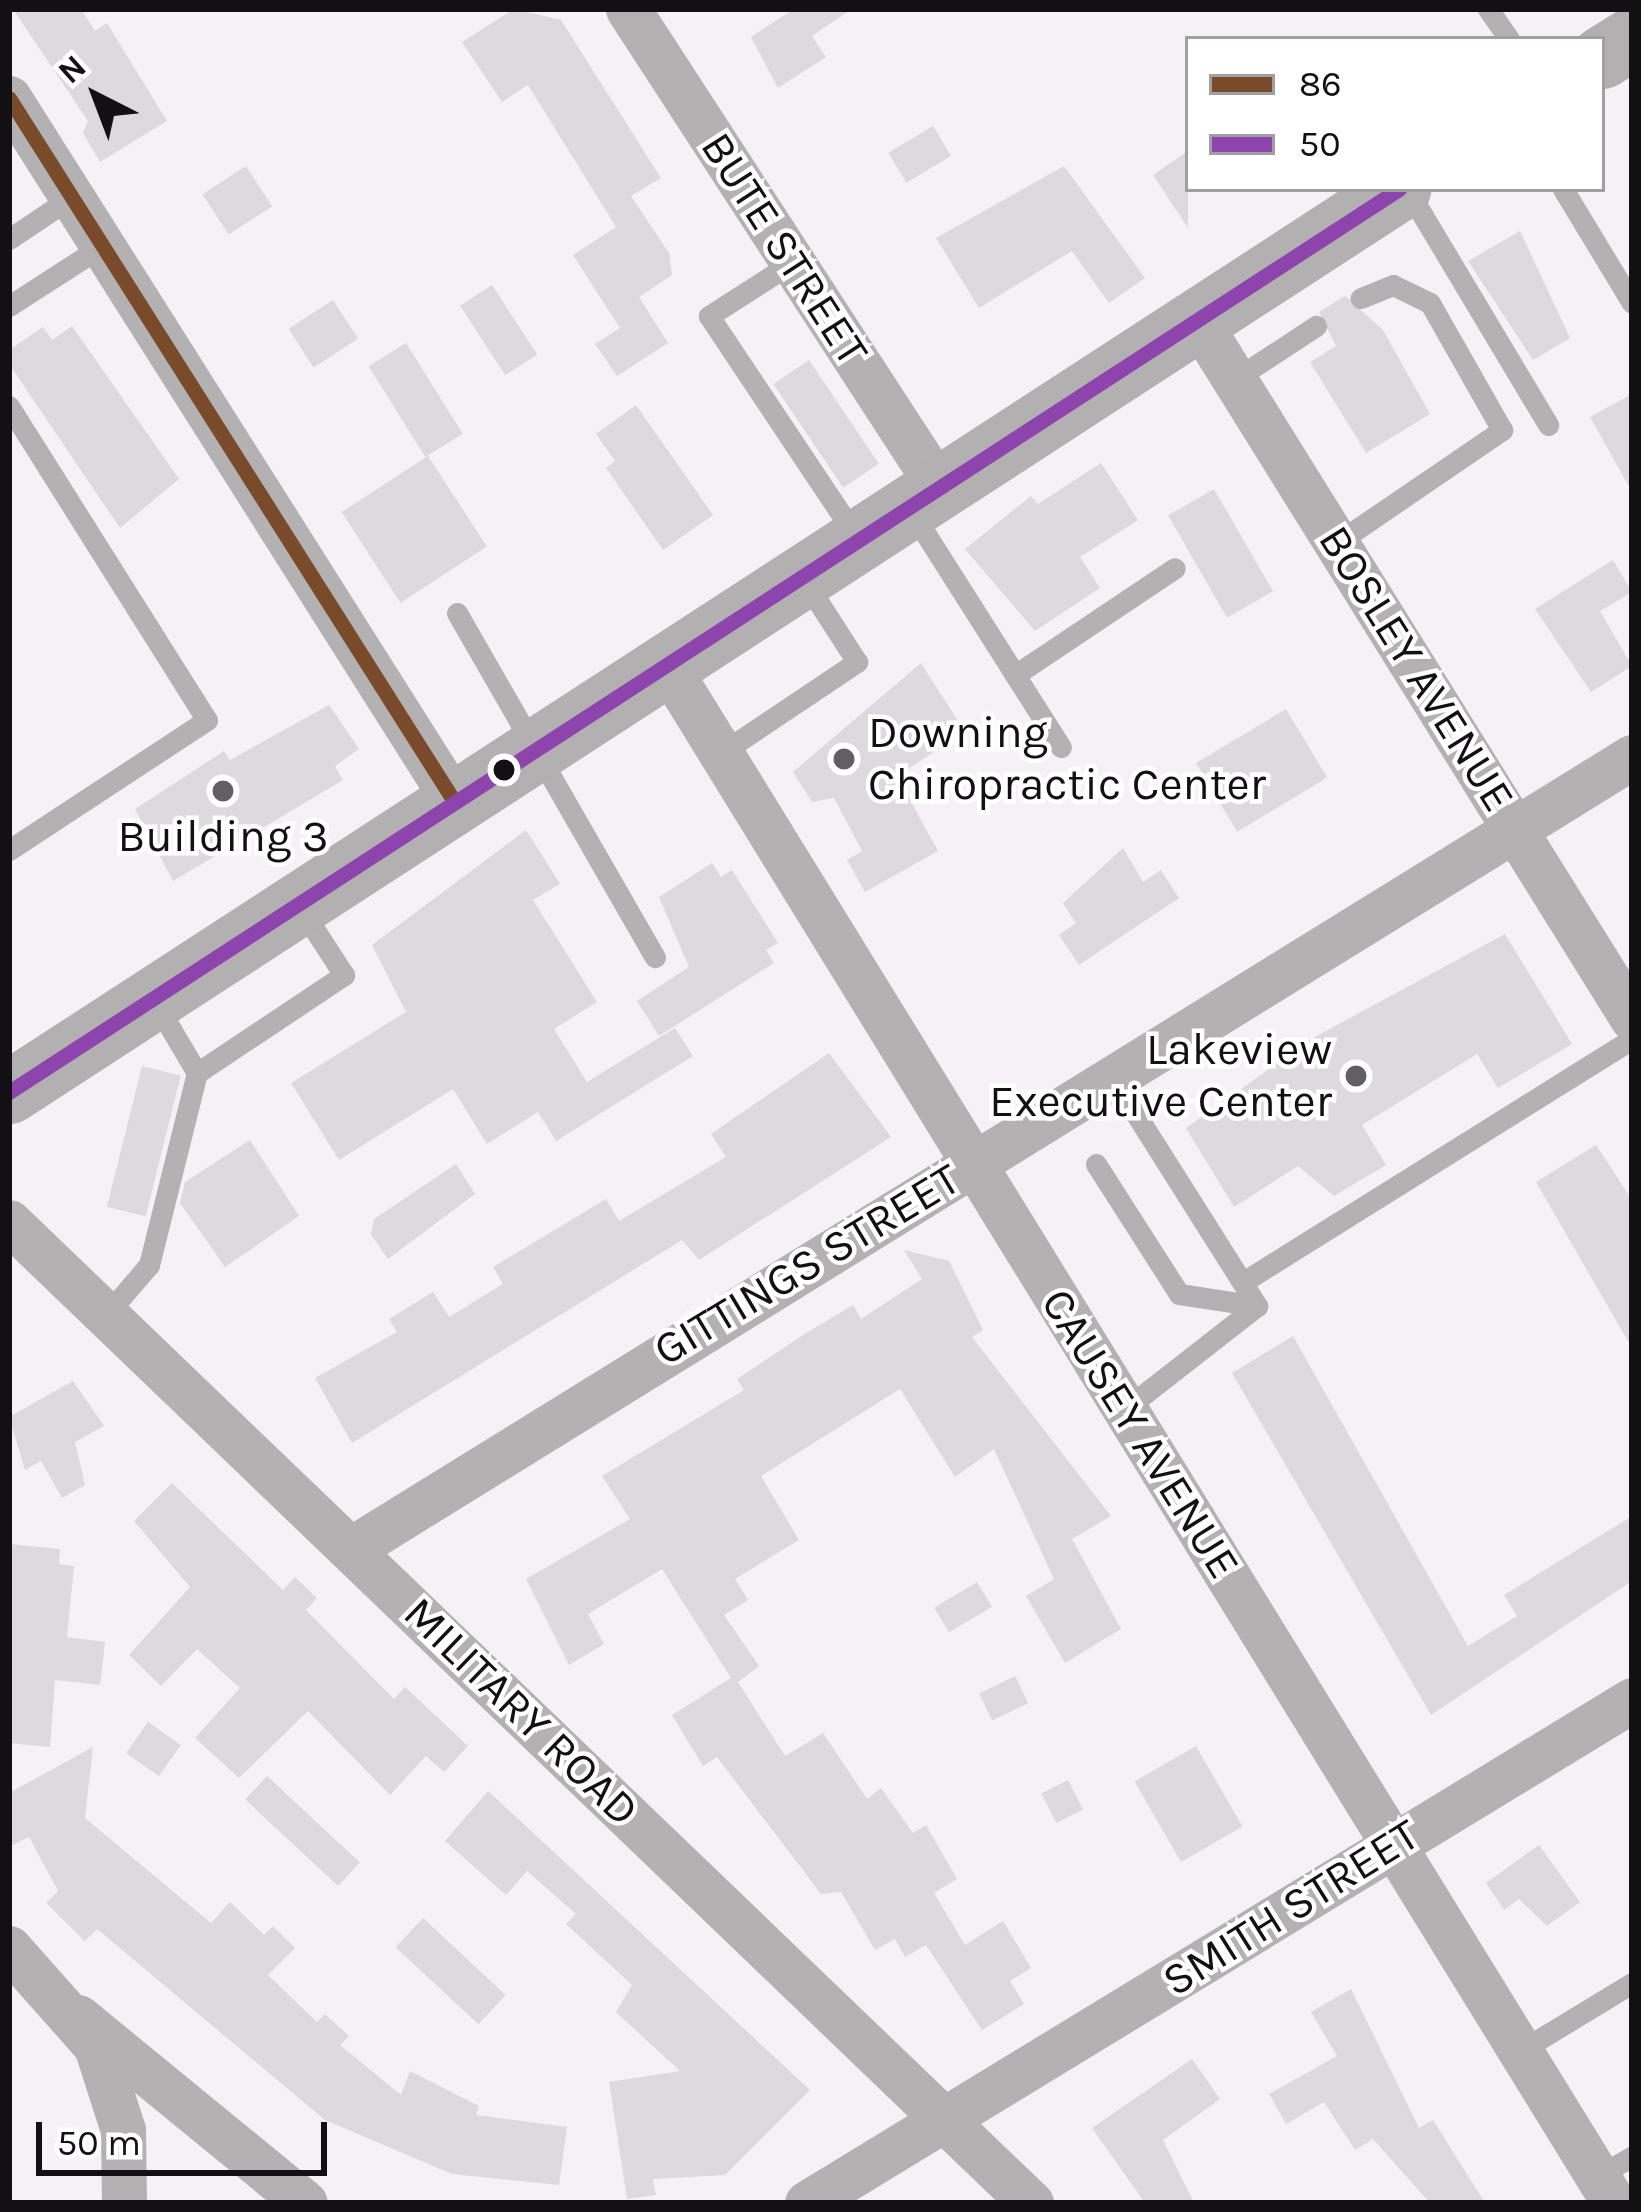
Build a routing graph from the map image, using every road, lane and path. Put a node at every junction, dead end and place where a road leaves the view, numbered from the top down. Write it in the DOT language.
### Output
graph roads {
  1 [pos="628,9"];
  2 [pos="1488,9"];
  3 [pos="1507,36"];
  4 [pos="1632,38"];
  5 [pos="1605,55"];
  6 [pos="9,98"];
  7 [pos="1398,192"];
  8 [pos="1405,192"];
  9 [pos="1566,192"];
  10 [pos="72,197"];
  11 [pos="9,238"];
  12 [pos="102,246"];
  13 [pos="793,262"];
  14 [pos="1360,298"];
  15 [pos="1632,303"];
  16 [pos="9,306"];
  17 [pos="1198,321"];
  18 [pos="1316,326"];
  19 [pos="1235,379"];
  20 [pos="9,406"];
  21 [pos="1548,425"];
  22 [pos="903,513"];
  23 [pos="1338,542"];
  24 [pos="1174,568"];
  25 [pos="802,578"];
  26 [pos="457,613"];
  27 [pos="666,664"];
  28 [pos="1015,675"];
  29 [pos="538,747"];
  30 [pos="1061,747"];
  31 [pos="721,753"];
  32 [pos="1632,757"];
  33 [pos="454,801"];
  34 [pos="1516,830"];
  35 [pos="9,850"];
  36 [pos="298,903"];
  37 [pos="655,957"];
  38 [pos="152,998"];
  39 [pos="1632,1018"];
  40 [pos="1632,1039"];
  41 [pos="197,1073"];
  42 [pos="1113,1078"];
  43 [pos="9,1092"];
  44 [pos="975,1164"];
  45 [pos="1096,1164"];
  46 [pos="9,1222"];
  47 [pos="1243,1282"];
  48 [pos="1258,1306"];
  49 [pos="106,1315"];
  50 [pos="1125,1409"];
  51 [pos="351,1549"];
  52 [pos="1632,1700"];
  53 [pos="1393,1846"];
  54 [pos="9,1948"];
  55 [pos="1632,1983"];
  56 [pos="78,2017"];
  57 [pos="1520,2051"];
  58 [pos="951,2117"];
  59 [pos="1615,2178"];
  60 [pos="1024,2199"];
  61 [pos="124,2203"];
  62 [pos="305,2203"];
  63 [pos="807,2203"];
  1 -- 13 [label="street, BUTE STREET"];
  2 -- 3 [label="lane"];
  4 -- 5 [label="main road"];
  6 -- 10 [label="street"];
  7 -- 17 [label="main road"];
  8 -- 21 [label="lane"];
  9 -- 15 [label="lane"];
  10 -- 11 [label="lane"];
  10 -- 12 [label="street"];
  12 -- 16 [label="lane"];
  12 -- 33 [label="street"];
  13 -- 22 [label="street, BUTE STREET"];
  13 -- 22 [label="lane"];
  14 -- 23 [label="lane"];
  17 -- 19 [label="street, BOSLEY AVENUE"];
  17 -- 22 [label="main road"];
  18 -- 19 [label="lane"];
  19 -- 23 [label="street, BOSLEY AVENUE"];
  20 -- 35 [label="lane"];
  22 -- 25 [label="main road"];
  22 -- 28 [label="lane"];
  23 -- 34 [label="street, BOSLEY AVENUE"];
  24 -- 28 [label="lane"];
  25 -- 27 [label="main road"];
  25 -- 31 [label="lane"];
  26 -- 29 [label="lane"];
  27 -- 29 [label="main road"];
  27 -- 31 [label="street, CAUSEY AVENUE"];
  28 -- 30 [label="lane"];
  29 -- 33 [label="main road"];
  29 -- 37 [label="lane"];
  31 -- 44 [label="street, CAUSEY AVENUE"];
  32 -- 34 [label="street, GITTINGS STREET"];
  33 -- 36 [label="main road"];
  34 -- 39 [label="street, BOSLEY AVENUE"];
  34 -- 42 [label="street, GITTINGS STREET"];
  36 -- 38 [label="main road"];
  36 -- 41 [label="lane"];
  38 -- 41 [label="lane"];
  38 -- 43 [label="main road"];
  40 -- 47 [label="lane"];
  41 -- 49 [label="lane"];
  42 -- 44 [label="street, GITTINGS STREET"];
  42 -- 47 [label="lane"];
  44 -- 50 [label="street, CAUSEY AVENUE"];
  44 -- 51 [label="street, GITTINGS STREET"];
  45 -- 48 [label="lane"];
  46 -- 49 [label="street, MILITARY ROAD"];
  47 -- 48 [label="lane"];
  48 -- 50 [label="lane"];
  49 -- 51 [label="street, MILITARY ROAD"];
  50 -- 53 [label="street, CAUSEY AVENUE"];
  51 -- 58 [label="street, MILITARY ROAD"];
  52 -- 53 [label="street, SMITH STREET"];
  53 -- 57 [label="street, CAUSEY AVENUE"];
  53 -- 58 [label="street, SMITH STREET"];
  54 -- 56 [label="street"];
  55 -- 57 [label="lane"];
  56 -- 61 [label="street"];
  56 -- 62 [label="street"];
  57 -- 59 [label="street, CAUSEY AVENUE"];
  58 -- 60 [label="street, MILITARY ROAD"];
  58 -- 63 [label="street, SMITH STREET"];
}
